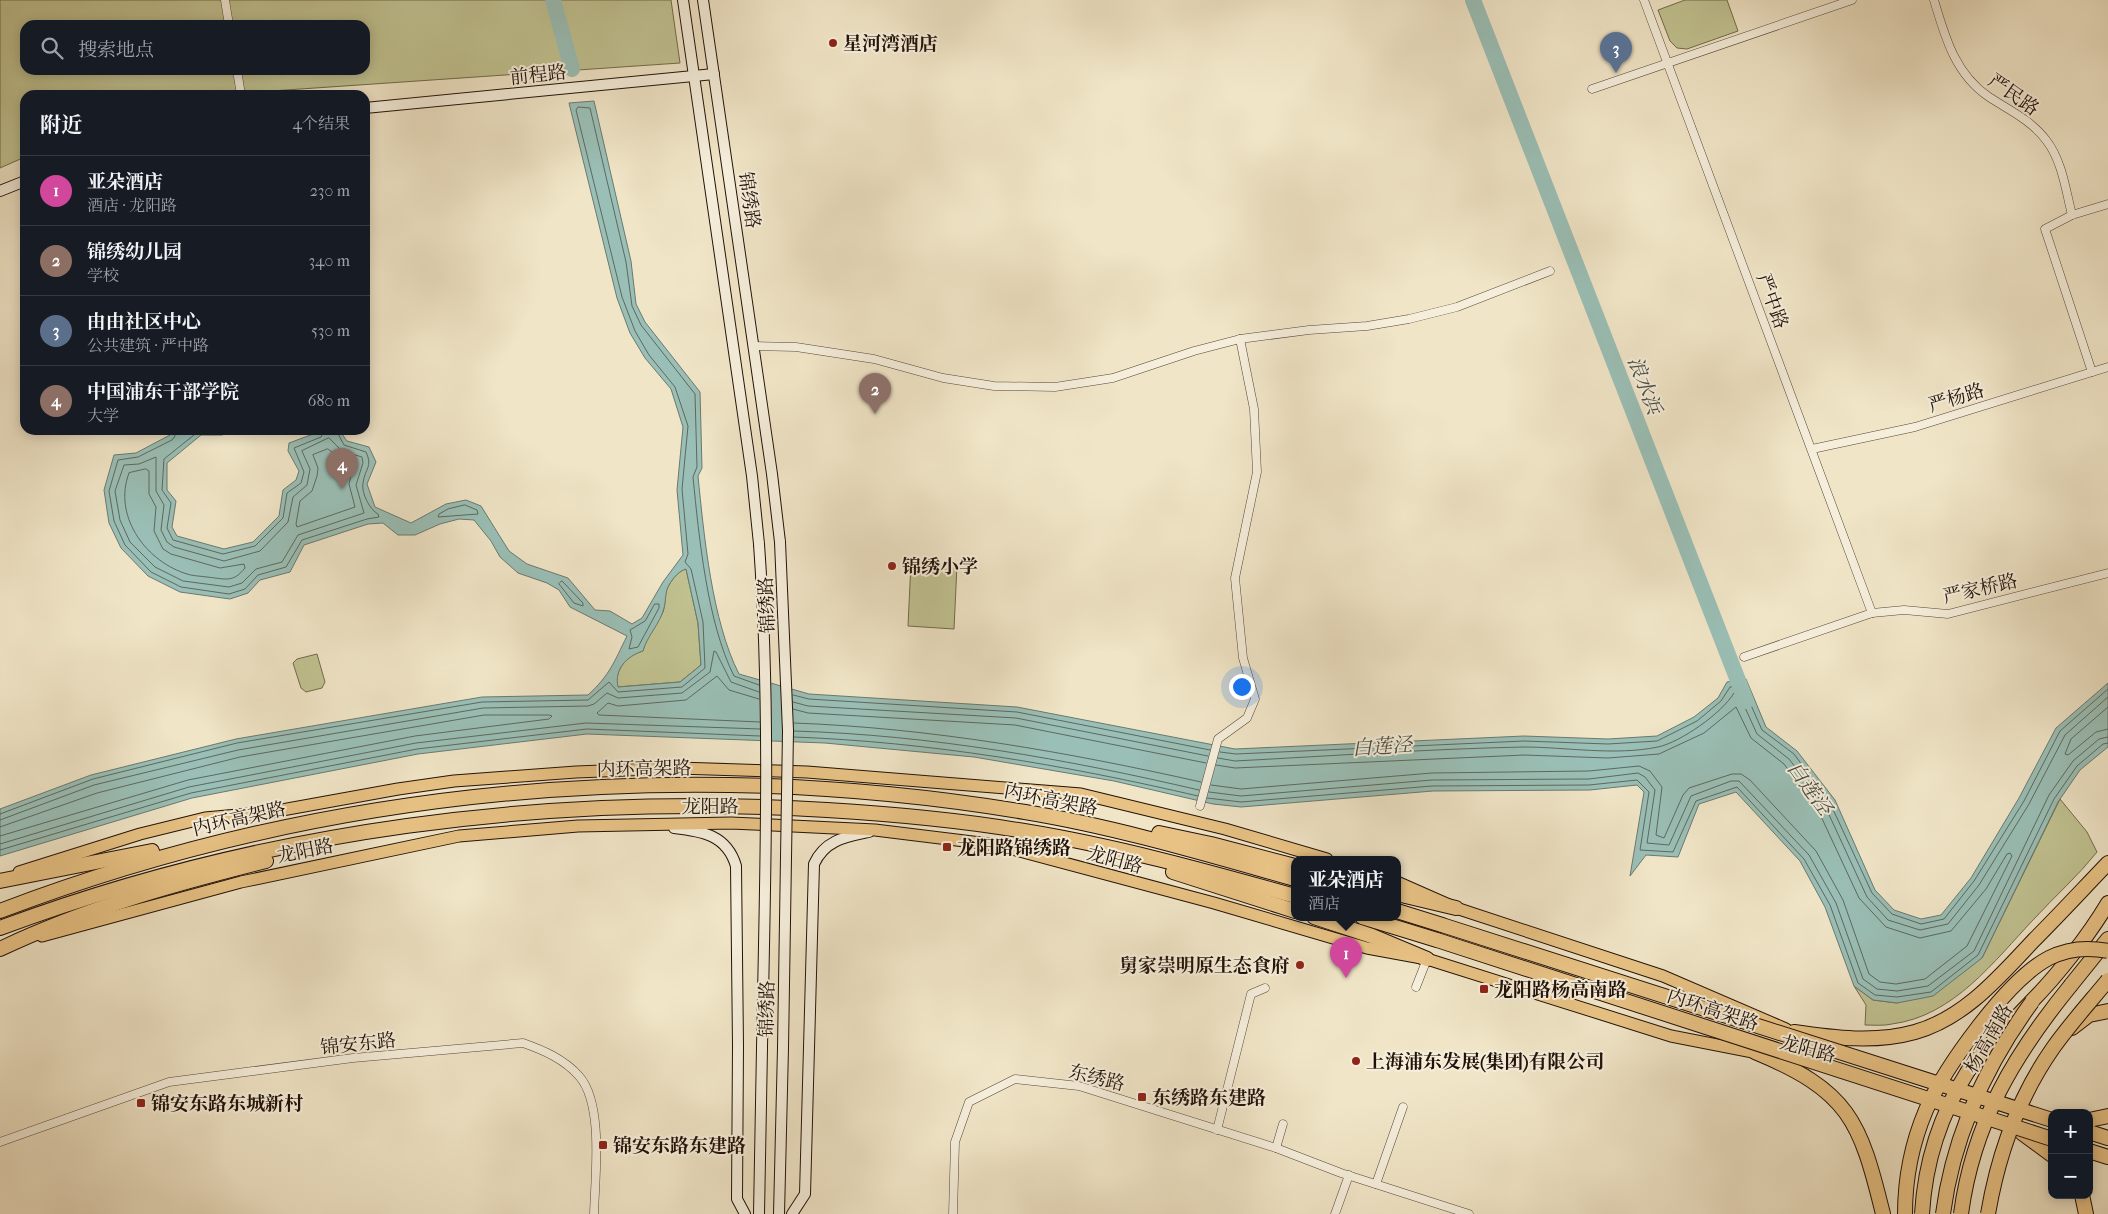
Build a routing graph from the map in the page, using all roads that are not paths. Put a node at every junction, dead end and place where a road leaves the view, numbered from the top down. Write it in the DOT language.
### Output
graph roads {
  1 [pos="225,0"];
  2 [pos="682,0"];
  3 [pos="702,0"];
  4 [pos="1644,0"];
  5 [pos="1852,0"];
  6 [pos="1934,0"];
  7 [pos="228,20"];
  8 [pos="1668,63"];
  9 [pos="714,74"];
  10 [pos="238,75"];
  11 [pos="694,76"];
  12 [pos="1592,89"];
  13 [pos="240,90"];
  14 [pos="370,108"];
  15 [pos="20,183"];
  16 [pos="0,191"];
  17 [pos="2108,204"];
  18 [pos="2072,215"];
  19 [pos="1550,271"];
  20 [pos="1240,339"];
  21 [pos="754,346"];
  22 [pos="2108,367"];
  23 [pos="2092,372"];
  24 [pos="1812,450"];
  25 [pos="2108,573"];
  26 [pos="1872,613"];
  27 [pos="1744,657"];
  28 [pos="1200,806"];
  29 [pos="1070,820"];
  30 [pos="603,825"];
  31 [pos="403,827"];
  32 [pos="875,830"];
  33 [pos="242,836"];
  34 [pos="1067,839"];
  35 [pos="1317,856"];
  36 [pos="2108,863"];
  37 [pos="1291,865"];
  38 [pos="1291,878"];
  39 [pos="0,879"];
  40 [pos="1401,884"];
  41 [pos="1291,895"];
  42 [pos="1401,895"];
  43 [pos="2108,903"];
  44 [pos="1456,908"];
  45 [pos="1291,909"];
  46 [pos="0,911"];
  47 [pos="1401,912"];
  48 [pos="1326,921"];
  49 [pos="1375,921"];
  50 [pos="0,928"];
  51 [pos="2108,939"];
  52 [pos="0,950"];
  53 [pos="2108,951"];
  54 [pos="1427,959"];
  55 [pos="2108,980"];
  56 [pos="1416,987"];
  57 [pos="1265,988"];
  58 [pos="2032,1002"];
  59 [pos="2108,1011"];
  60 [pos="1794,1032"];
  61 [pos="2052,1048"];
  62 [pos="1755,1052"];
  63 [pos="1403,1106"];
  64 [pos="2048,1114"];
  65 [pos="2048,1114"];
  66 [pos="2108,1116"];
  67 [pos="2093,1119"];
  68 [pos="1283,1124"];
  69 [pos="2093,1127"];
  70 [pos="1217,1130"];
  71 [pos="2108,1132"];
  72 [pos="2022,1133"];
  73 [pos="2093,1133"];
  74 [pos="2048,1138"];
  75 [pos="2108,1138"];
  76 [pos="0,1142"];
  77 [pos="2048,1142"];
  78 [pos="1276,1148"];
  79 [pos="2093,1152"];
  80 [pos="2051,1154"];
  81 [pos="2093,1156"];
  82 [pos="2108,1157"];
  83 [pos="2108,1161"];
  84 [pos="1349,1176"];
  85 [pos="1376,1184"];
  86 [pos="2083,1199"];
  87 [pos="594,1214"];
  88 [pos="745,1214"];
  89 [pos="759,1214"];
  90 [pos="779,1214"];
  91 [pos="792,1214"];
  92 [pos="953,1214"];
  93 [pos="1335,1214"];
  94 [pos="1469,1214"];
  95 [pos="1883,1214"];
  96 [pos="1905,1214"];
  97 [pos="1922,1214"];
  98 [pos="1943,1214"];
  99 [pos="1961,1214"];
  100 [pos="1990,1214"];
  101 [pos="2086,1214"];
  1 -- 7 [label="street"];
  2 -- 11 [label="main road, 锦绣路"];
  3 -- 9 [label="main road, 锦绣路"];
  4 -- 8 [label="street, 严中路"];
  5 -- 8 [label="street"];
  6 -- 18 [label="street, 严民路"];
  8 -- 12 [label="street"];
  8 -- 24 [label="street, 严中路"];
  9 -- 11 [label="main road, 前程路"];
  9 -- 21 [label="main road, 锦绣路"];
  10 -- 13 [label="street"];
  11 -- 14 [label="main road, 前程路"];
  11 -- 89 [label="main road, 锦绣路, bridge"];
  15 -- 16 [label="main road"];
  17 -- 18 [label="street"];
  18 -- 23 [label="street"];
  19 -- 20 [label="street"];
  20 -- 21 [label="street"];
  20 -- 28 [label="street"];
  21 -- 90 [label="main road, 锦绣路, bridge"];
  22 -- 23 [label="street, 严杨路"];
  23 -- 24 [label="street, 严杨路"];
  24 -- 26 [label="street, 严中路"];
  25 -- 26 [label="street, 严家桥路"];
  26 -- 27 [label="street, 严家桥路"];
  29 -- 33 [label="highway, 内环高架路"];
  29 -- 37 [label="highway"];
  29 -- 38 [label="highway, 内环高架路"];
  30 -- 32 [label="main road, 龙阳路"];
  30 -- 52 [label="main road, 龙阳路"];
  30 -- 88 [label="main road"];
  31 -- 34 [label="highway, 内环高架路"];
  31 -- 50 [label="highway, 内环高架路"];
  31 -- 52 [label="highway"];
  32 -- 54 [label="main road, 龙阳路"];
  32 -- 91 [label="main road"];
  33 -- 39 [label="highway"];
  33 -- 46 [label="highway, 内环高架路"];
  34 -- 41 [label="highway, 内环高架路"];
  34 -- 45 [label="highway"];
  35 -- 39 [label="main road, 龙阳路"];
  36 -- 60 [label="highway"];
  40 -- 44 [label="main road, 龙阳路"];
  42 -- 44 [label="highway"];
  43 -- 58 [label="highway, 杨高南路"];
  44 -- 60 [label="main road, 龙阳路"];
  47 -- 65 [label="highway, 内环高架路, bridge"];
  48 -- 54 [label="highway"];
  49 -- 74 [label="highway, 内环高架路, bridge"];
  51 -- 99 [label="highway, 杨高南路, bridge"];
  53 -- 96 [label="highway, bridge"];
  54 -- 56 [label="street"];
  54 -- 62 [label="main road, 龙阳路"];
  55 -- 61 [label="highway, bridge"];
  57 -- 70 [label="street"];
  58 -- 97 [label="highway, bridge"];
  58 -- 98 [label="highway, 杨高南路, bridge"];
  59 -- 61 [label="highway, bridge"];
  60 -- 64 [label="main road, 龙阳路"];
  61 -- 100 [label="highway, bridge"];
  62 -- 72 [label="main road, 龙阳路"];
  62 -- 95 [label="highway"];
  63 -- 85 [label="street"];
  66 -- 67 [label="highway"];
  68 -- 78 [label="street"];
  69 -- 71 [label="main road"];
  70 -- 78 [label="street, 东绣路"];
  70 -- 92 [label="street, 东绣路"];
  72 -- 77 [label="main road, 龙阳路"];
  72 -- 80 [label="highway"];
  73 -- 75 [label="highway"];
  76 -- 87 [label="street, 锦安东路"];
  78 -- 84 [label="street, 东绣路"];
  79 -- 82 [label="highway"];
  81 -- 83 [label="main road"];
  84 -- 85 [label="street, 东绣路"];
  84 -- 93 [label="street"];
  85 -- 94 [label="street, 东绣路"];
  86 -- 101 [label="highway"];
}
